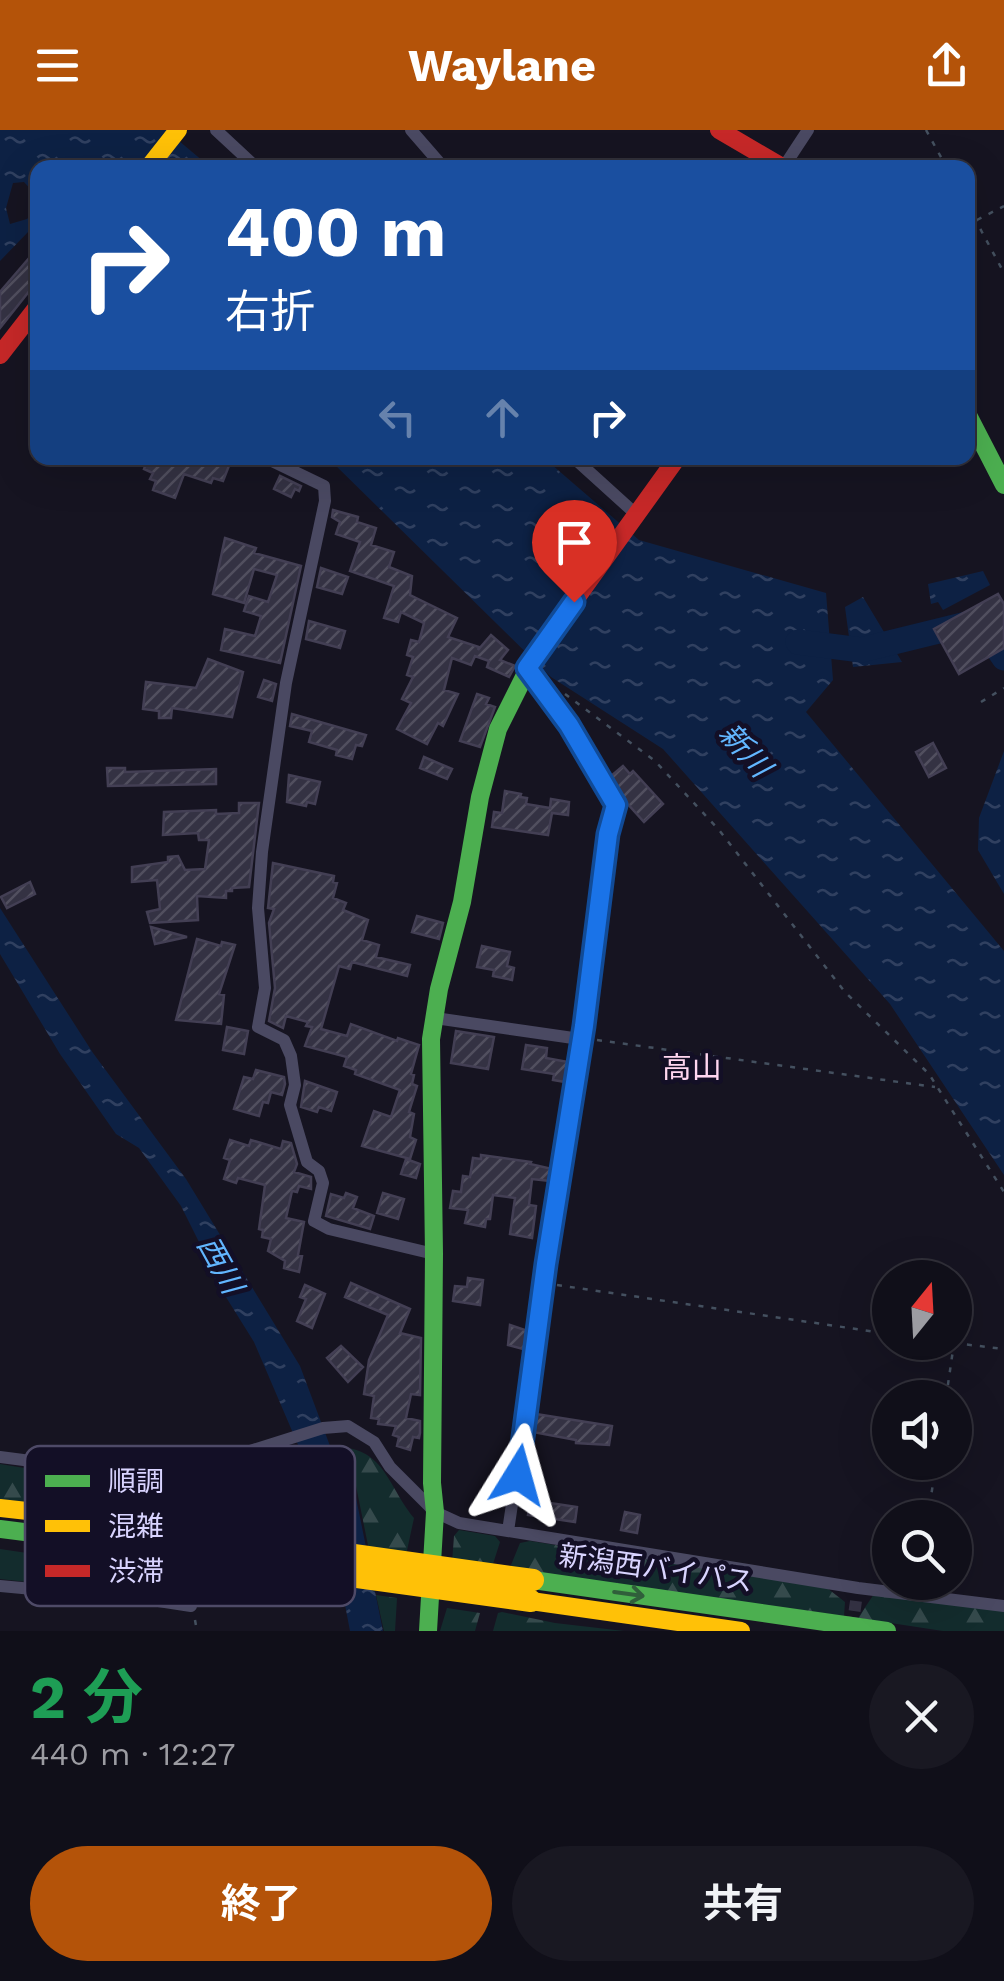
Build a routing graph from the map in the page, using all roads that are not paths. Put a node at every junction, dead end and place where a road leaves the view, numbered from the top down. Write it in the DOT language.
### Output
graph roads {
  1 [pos="178,130"];
  2 [pos="216,130"];
  3 [pos="411,130"];
  4 [pos="719,130"];
  5 [pos="808,130"];
  6 [pos="154,160"];
  7 [pos="248,160"];
  8 [pos="437,160"];
  9 [pos="772,160"];
  10 [pos="789,160"];
  11 [pos="30,318"];
  12 [pos="0,355"];
  13 [pos="975,429"];
  14 [pos="280,465"];
  15 [pos="582,465"];
  16 [pos="671,465"];
  17 [pos="1004,485"];
  18 [pos="638,516"];
  19 [pos="530,664"];
  20 [pos="436,1018"];
  21 [pos="580,1038"];
  22 [pos="434,1254"];
  23 [pos="266,1446"];
  24 [pos="0,1457"];
  25 [pos="25,1460"];
  26 [pos="0,1508"];
  27 [pos="434,1512"];
  28 [pos="25,1514"];
  29 [pos="508,1531"];
  30 [pos="355,1566"];
  31 [pos="0,1586"];
  32 [pos="25,1588"];
  33 [pos="532,1590"];
  34 [pos="1004,1606"];
  35 [pos="428,1631"];
  36 [pos="741,1631"];
  37 [pos="887,1631"];
  1 -- 6 [label="main road"];
  2 -- 7 [label="street"];
  3 -- 8 [label="street"];
  4 -- 9 [label="main road"];
  5 -- 10 [label="street"];
  11 -- 12 [label="main road"];
  13 -- 17 [label="main road"];
  14 -- 22 [label="street"];
  15 -- 18 [label="street"];
  16 -- 18 [label="main road"];
  18 -- 19 [label="main road"];
  19 -- 20 [label="main road"];
  19 -- 21 [label="street"];
  20 -- 21 [label="street"];
  20 -- 22 [label="main road"];
  21 -- 29 [label="street"];
  22 -- 27 [label="main road"];
  23 -- 27 [label="street"];
  24 -- 25 [label="street"];
  26 -- 28 [label="main road, 新潟西バイパス"];
  27 -- 29 [label="street"];
  27 -- 35 [label="main road"];
  29 -- 34 [label="street"];
  30 -- 33 [label="main road, 新潟西バイパス, bridge"];
  31 -- 32 [label="street"];
  33 -- 36 [label="main road, 新潟西バイパス"];
  33 -- 37 [label="main road, 新潟西バイパス, one-way"];
}
